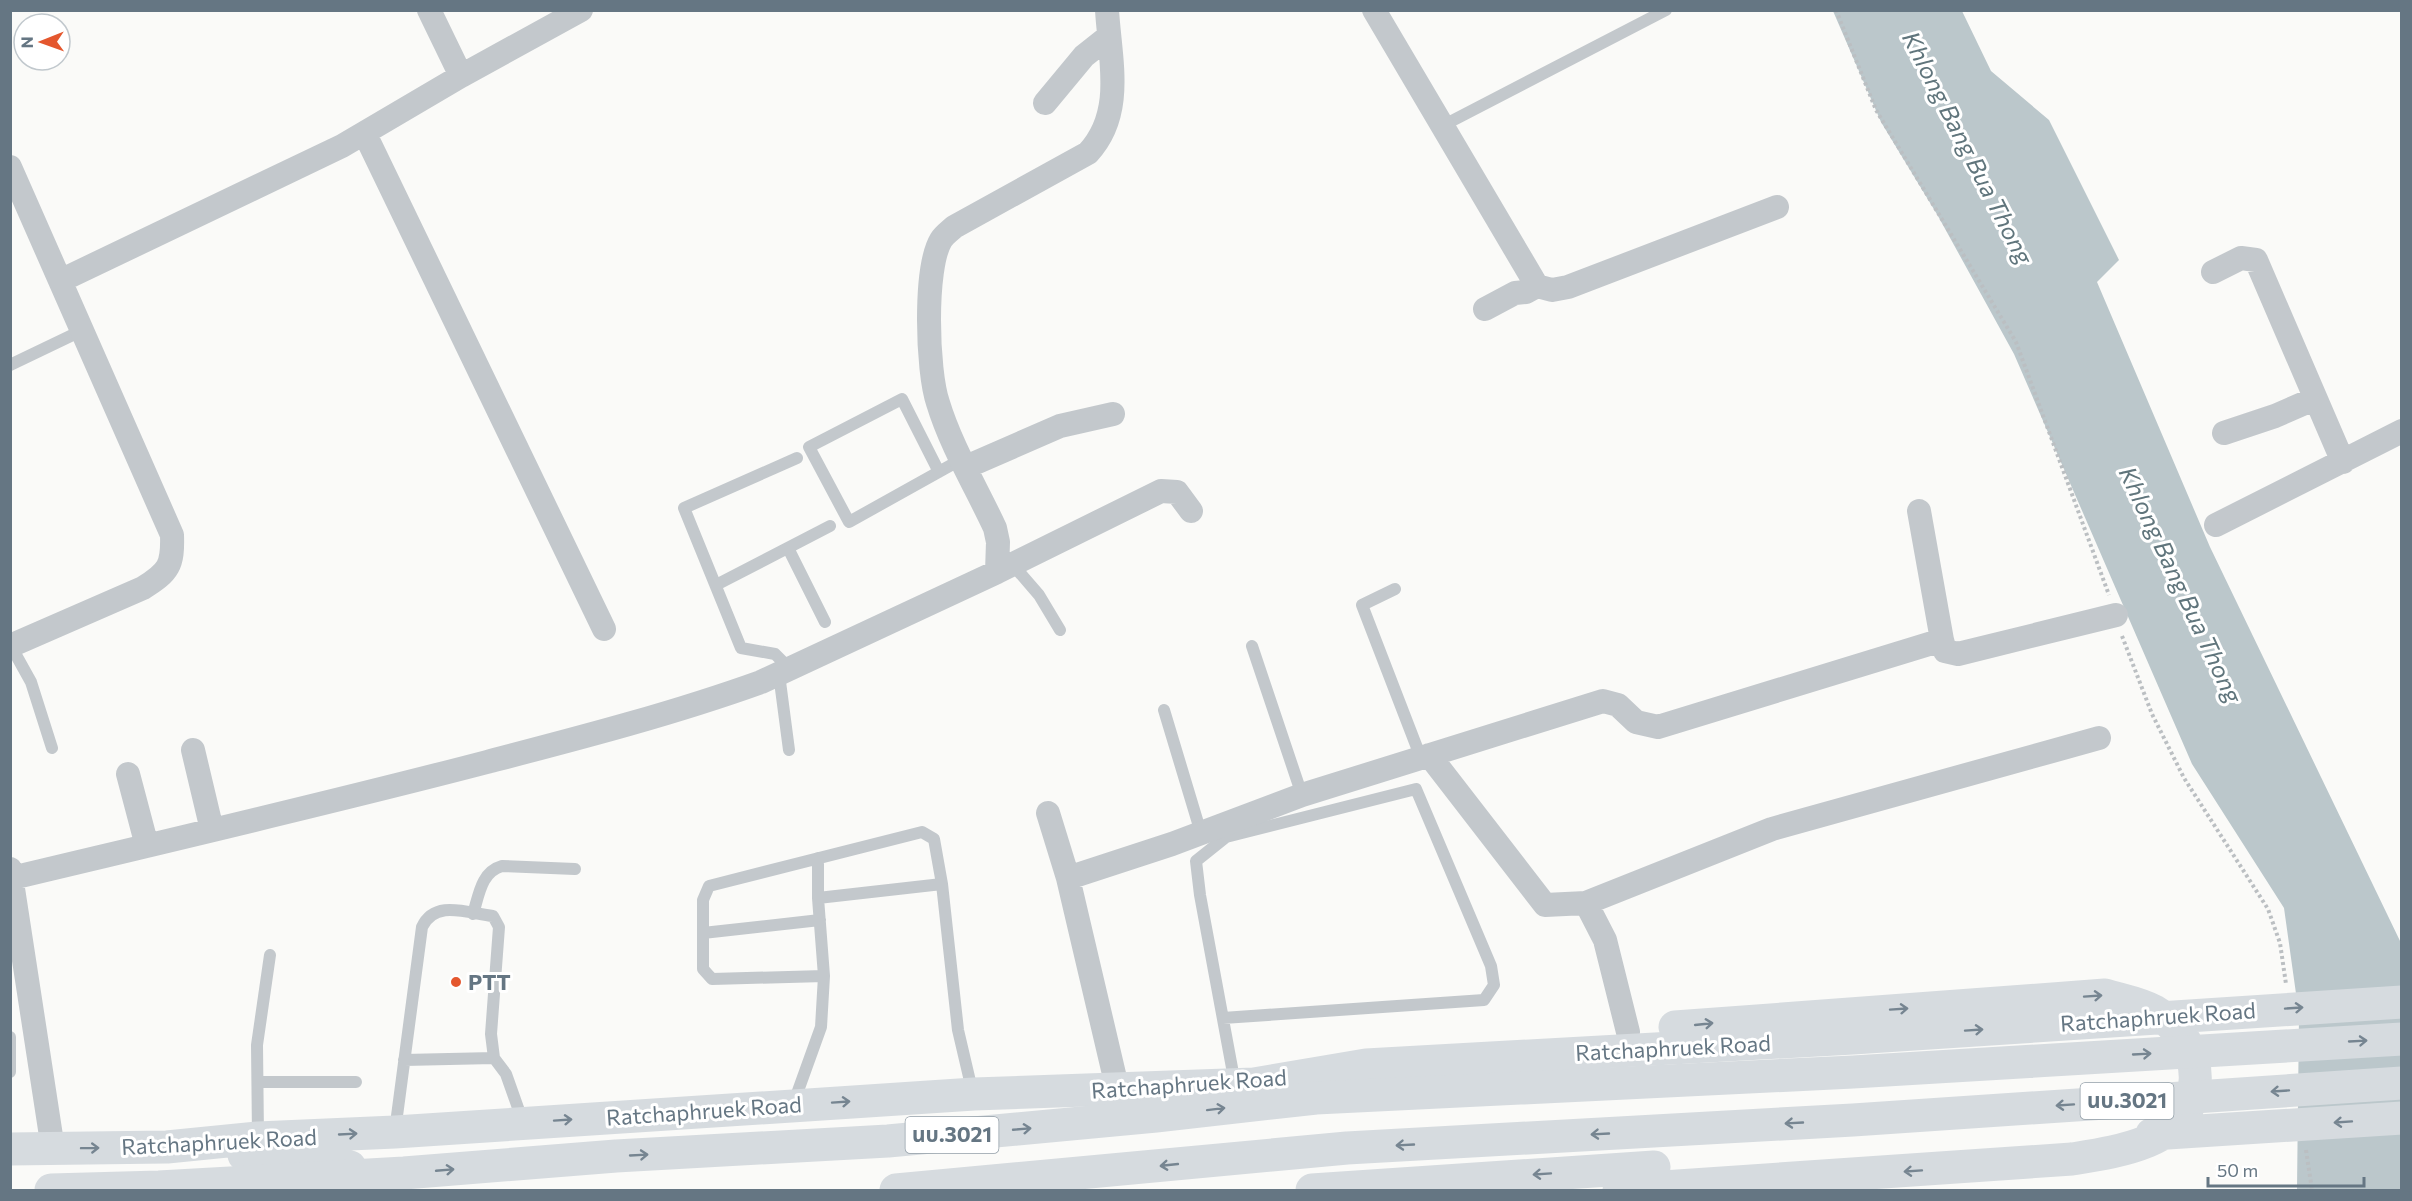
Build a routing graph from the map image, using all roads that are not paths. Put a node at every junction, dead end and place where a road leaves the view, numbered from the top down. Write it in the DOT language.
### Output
graph roads {
  1 [pos="429,10"];
  2 [pos="581,10"];
  3 [pos="1107,10"];
  4 [pos="1374,10"];
  5 [pos="1666,10"];
  6 [pos="1108,37"];
  7 [pos="461,76"];
  8 [pos="1045,103"];
  9 [pos="1444,125"];
  10 [pos="365,134"];
  11 [pos="10,167"];
  12 [pos="1777,207"];
  13 [pos="2213,272"];
  14 [pos="62,280"];
  15 [pos="1537,286"];
  16 [pos="1485,309"];
  17 [pos="83,330"];
  18 [pos="10,365"];
  19 [pos="2314,399"];
  20 [pos="1113,414"];
  21 [pos="2402,431"];
  22 [pos="2224,433"];
  23 [pos="796,458"];
  24 [pos="2343,462"];
  25 [pos="964,463"];
  26 [pos="939,472"];
  27 [pos="1191,511"];
  28 [pos="1919,512"];
  29 [pos="2216,525"];
  30 [pos="830,526"];
  31 [pos="788,548"];
  32 [pos="1005,568"];
  33 [pos="716,585"];
  34 [pos="1395,590"];
  35 [pos="2116,615"];
  36 [pos="825,622"];
  37 [pos="604,629"];
  38 [pos="1060,630"];
  39 [pos="1942,640"];
  40 [pos="11,646"];
  41 [pos="1252,646"];
  42 [pos="785,671"];
  43 [pos="1164,710"];
  44 [pos="2099,738"];
  45 [pos="52,747"];
  46 [pos="193,750"];
  47 [pos="789,750"];
  48 [pos="1425,757"];
  49 [pos="128,774"];
  50 [pos="1302,795"];
  51 [pos="1048,813"];
  52 [pos="212,830"];
  53 [pos="1201,832"];
  54 [pos="147,846"];
  55 [pos="818,858"];
  56 [pos="575,869"];
  57 [pos="11,873"];
  58 [pos="1068,878"];
  59 [pos="942,884"];
  60 [pos="818,898"];
  61 [pos="1586,903"];
  62 [pos="473,914"];
  63 [pos="820,920"];
  64 [pos="703,933"];
  65 [pos="270,954"];
  66 [pos="824,976"];
  67 [pos="2402,1002"];
  68 [pos="1223,1018"];
  69 [pos="1628,1032"];
  70 [pos="10,1037"];
  71 [pos="2402,1039"];
  72 [pos="494,1058"];
  73 [pos="404,1060"];
  74 [pos="10,1072"];
  75 [pos="258,1082"];
  76 [pos="356,1082"];
  77 [pos="2402,1083"];
  78 [pos="1244,1085"];
  79 [pos="1118,1091"];
  80 [pos="974,1094"];
  81 [pos="792,1106"];
  82 [pos="2402,1118"];
  83 [pos="523,1122"];
  84 [pos="394,1132"];
  85 [pos="258,1138"];
  86 [pos="167,1147"];
  87 [pos="10,1149"];
  88 [pos="53,1149"];
  89 [pos="404,1173"];
  90 [pos="51,1191"];
  91 [pos="896,1191"];
  92 [pos="1312,1191"];
  93 [pos="1619,1191"];
  1 -- 7 [label="street"];
  2 -- 7 [label="street"];
  3 -- 6 [label="street"];
  4 -- 9 [label="street"];
  5 -- 9 [label="lane"];
  6 -- 8 [label="street"];
  6 -- 25 [label="street"];
  7 -- 10 [label="street"];
  9 -- 15 [label="street"];
  10 -- 14 [label="street"];
  10 -- 37 [label="street"];
  11 -- 14 [label="street"];
  12 -- 15 [label="street"];
  13 -- 19 [label="street"];
  14 -- 17 [label="street"];
  15 -- 16 [label="street"];
  17 -- 18 [label="lane"];
  17 -- 40 [label="street"];
  19 -- 22 [label="street"];
  19 -- 24 [label="street"];
  20 -- 25 [label="street"];
  21 -- 24 [label="street"];
  23 -- 33 [label="lane"];
  24 -- 29 [label="street"];
  25 -- 26 [label="lane"];
  25 -- 32 [label="street"];
  26 -- 26 [label="lane"];
  27 -- 32 [label="street"];
  28 -- 39 [label="street"];
  30 -- 31 [label="lane"];
  31 -- 33 [label="lane"];
  31 -- 36 [label="lane"];
  32 -- 38 [label="lane"];
  32 -- 42 [label="street"];
  33 -- 42 [label="lane"];
  34 -- 48 [label="lane"];
  35 -- 39 [label="street"];
  39 -- 48 [label="street"];
  40 -- 45 [label="lane"];
  41 -- 50 [label="lane"];
  42 -- 47 [label="lane"];
  42 -- 52 [label="street"];
  43 -- 53 [label="lane"];
  44 -- 61 [label="street"];
  46 -- 52 [label="street"];
  48 -- 50 [label="street"];
  48 -- 61 [label="street"];
  49 -- 54 [label="street"];
  50 -- 53 [label="street"];
  51 -- 58 [label="street"];
  52 -- 54 [label="street"];
  53 -- 58 [label="street"];
  54 -- 57 [label="street"];
  55 -- 59 [label="lane"];
  55 -- 60 [label="lane"];
  55 -- 64 [label="lane"];
  56 -- 62 [label="lane"];
  57 -- 88 [label="street"];
  58 -- 79 [label="street"];
  59 -- 60 [label="lane"];
  59 -- 80 [label="lane"];
  60 -- 63 [label="lane"];
  61 -- 69 [label="street"];
  62 -- 72 [label="lane"];
  62 -- 73 [label="lane"];
  63 -- 64 [label="lane"];
  63 -- 66 [label="lane"];
  64 -- 66 [label="lane"];
  65 -- 75 [label="lane"];
  66 -- 81 [label="lane"];
  78 -- 67 [label="main road, Ratchaphruek Road / นบ.3021, one-way"];
  68 -- 68 [label="lane"];
  68 -- 78 [label="lane"];
  69 -- 78 [label="main road"];
  69 -- 93 [label="main road, one-way"];
  70 -- 74 [label="lane"];
  89 -- 71 [label="main road, Ratchaphruek Road / นบ.3021, one-way"];
  72 -- 73 [label="lane"];
  72 -- 83 [label="lane"];
  73 -- 84 [label="lane"];
  75 -- 76 [label="lane"];
  75 -- 85 [label="lane"];
  77 -- 91 [label="main road, นบ.3021, one-way"];
  78 -- 79 [label="main road, Ratchaphruek Road / นบ.3021"];
  79 -- 80 [label="main road, Ratchaphruek Road / นบ.3021"];
  81 -- 80 [label="main road, Ratchaphruek Road / นบ.3021, one-way"];
  83 -- 81 [label="main road, Ratchaphruek Road / นบ.3021, one-way"];
  82 -- 92 [label="main road, นบ.3021, one-way"];
  83 -- 84 [label="main road, Ratchaphruek Road / นบ.3021"];
  85 -- 84 [label="main road, Ratchaphruek Road / นบ.3021, one-way"];
  85 -- 86 [label="main road, Ratchaphruek Road / นบ.3021"];
  88 -- 86 [label="main road, Ratchaphruek Road / นบ.3021, one-way"];
  86 -- 89 [label="main road"];
  87 -- 88 [label="main road, Ratchaphruek Road / นบ.3021"];
  89 -- 90 [label="main road, Ratchaphruek Road / นบ.3021"];
}
